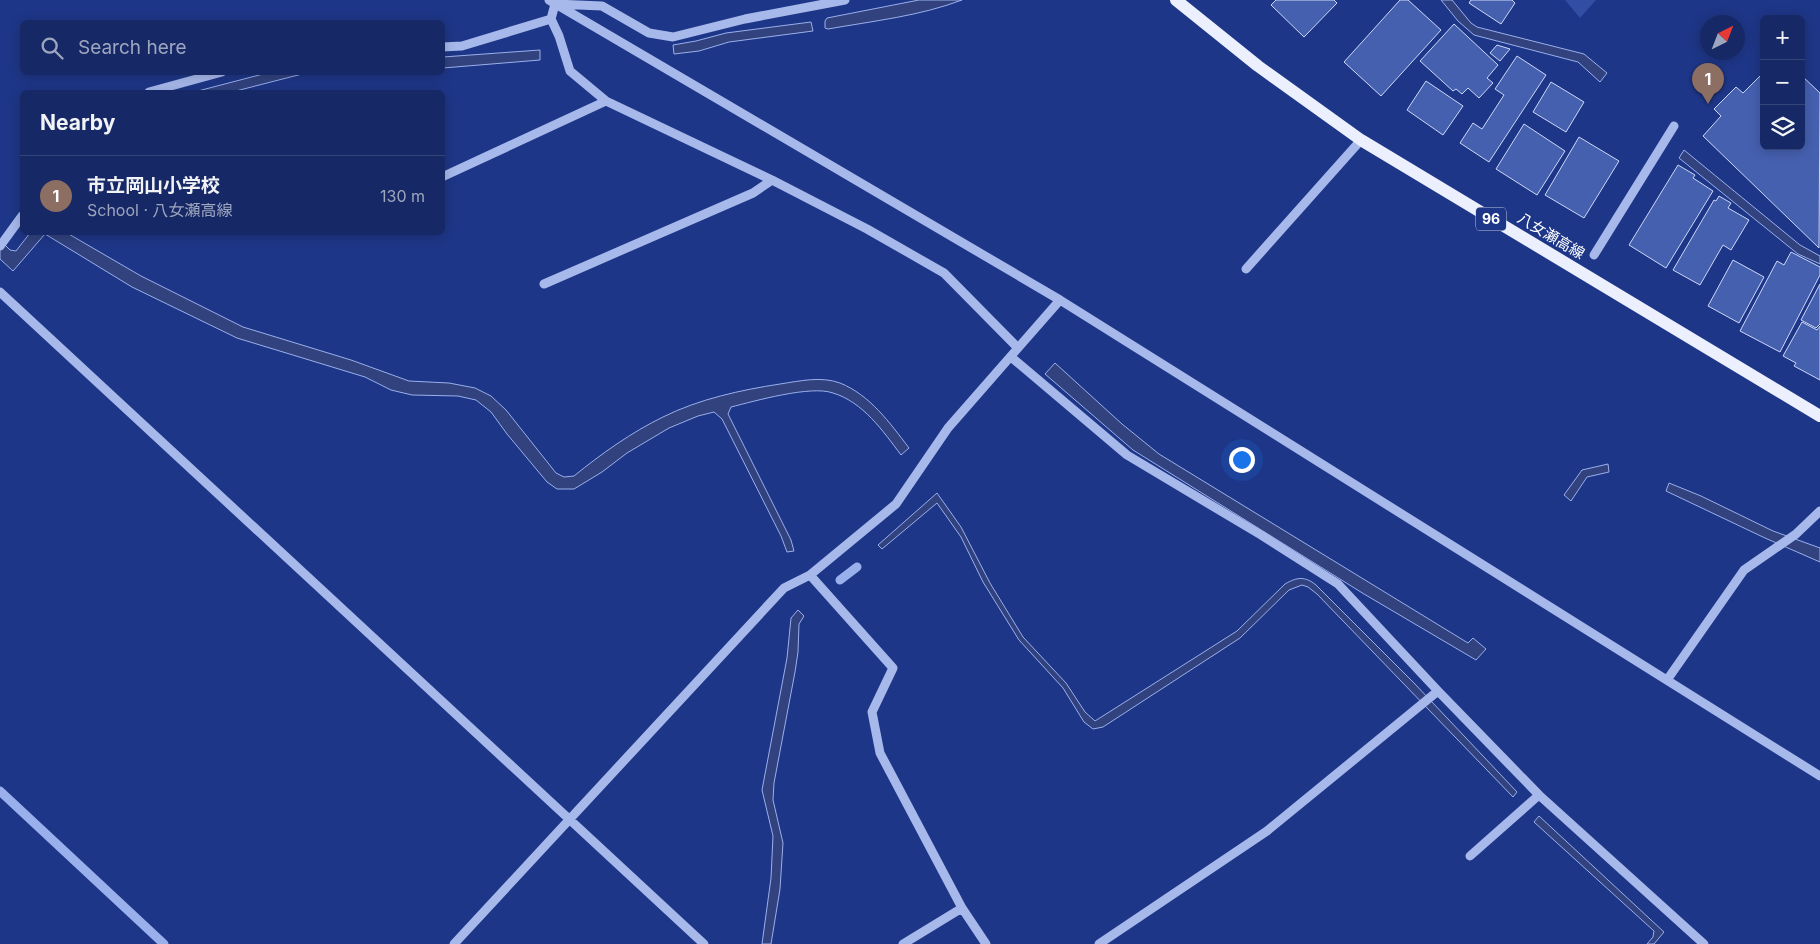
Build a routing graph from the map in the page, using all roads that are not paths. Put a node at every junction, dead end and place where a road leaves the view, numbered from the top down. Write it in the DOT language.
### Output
graph roads {
  1 [pos="845,0"];
  2 [pos="1176,0"];
  3 [pos="552,2"];
  4 [pos="551,19"];
  5 [pos="445,47"];
  6 [pos="211,75"];
  7 [pos="156,90"];
  8 [pos="606,101"];
  9 [pos="1674,126"];
  10 [pos="1361,140"];
  11 [pos="445,176"];
  12 [pos="772,180"];
  13 [pos="20,219"];
  14 [pos="0,246"];
  15 [pos="1594,255"];
  16 [pos="1246,269"];
  17 [pos="544,284"];
  18 [pos="0,292"];
  19 [pos="1060,300"];
  20 [pos="1018,348"];
  21 [pos="1011,356"];
  22 [pos="1820,416"];
  23 [pos="1820,511"];
  24 [pos="810,574"];
  25 [pos="1667,680"];
  26 [pos="1438,692"];
  27 [pos="1820,776"];
  28 [pos="1539,795"];
  29 [pos="570,819"];
  30 [pos="1470,856"];
  31 [pos="962,908"];
  32 [pos="1105,942"];
  33 [pos="454,944"];
  34 [pos="704,944"];
  35 [pos="903,944"];
  36 [pos="986,944"];
  37 [pos="1704,944"];
  1 -- 3 [label="street"];
  2 -- 10 [label="main road, 八女瀬高線 / 96"];
  3 -- 4 [label="street"];
  3 -- 19 [label="street"];
  4 -- 5 [label="street"];
  4 -- 8 [label="street"];
  6 -- 7 [label="street"];
  8 -- 11 [label="street"];
  8 -- 12 [label="street"];
  9 -- 15 [label="street"];
  10 -- 16 [label="street"];
  10 -- 22 [label="main road, 八女瀬高線 / 96"];
  12 -- 17 [label="street"];
  12 -- 20 [label="street"];
  13 -- 14 [label="street"];
  18 -- 29 [label="street"];
  19 -- 20 [label="street"];
  19 -- 25 [label="street"];
  20 -- 21 [label="street"];
  21 -- 24 [label="street"];
  21 -- 26 [label="street"];
  23 -- 25 [label="street"];
  24 -- 29 [label="street"];
  24 -- 31 [label="street"];
  25 -- 27 [label="street"];
  26 -- 28 [label="street"];
  26 -- 32 [label="street"];
  28 -- 30 [label="street"];
  28 -- 37 [label="street"];
  29 -- 33 [label="street"];
  29 -- 34 [label="street"];
  31 -- 35 [label="street"];
  31 -- 36 [label="street"];
}
